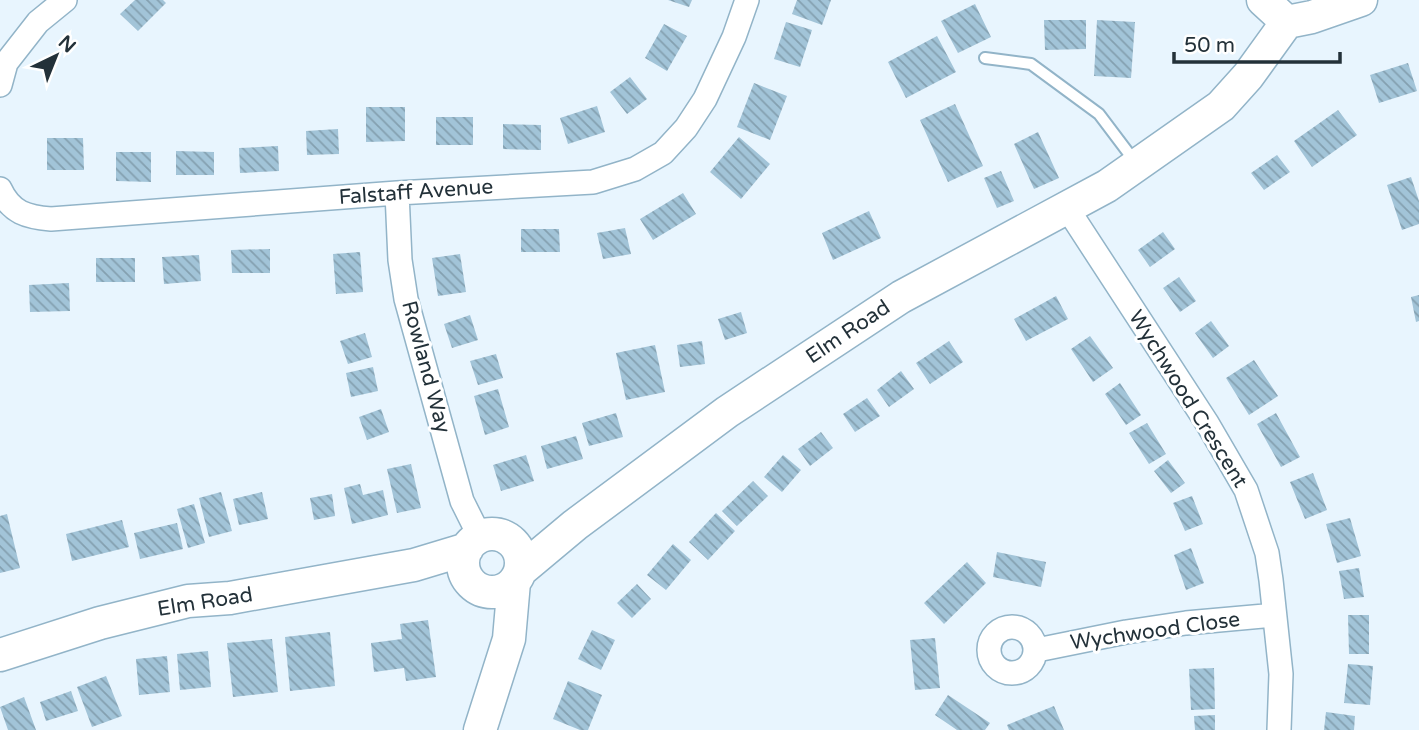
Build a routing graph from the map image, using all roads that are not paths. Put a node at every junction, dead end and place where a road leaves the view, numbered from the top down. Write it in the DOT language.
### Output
graph roads {
  1 [pos="65,0"];
  2 [pos="747,0"];
  3 [pos="1263,0"];
  4 [pos="1361,0"];
  5 [pos="1287,22"];
  6 [pos="985,58"];
  7 [pos="0,85"];
  8 [pos="1137,165"];
  9 [pos="0,190"];
  10 [pos="397,193"];
  11 [pos="1067,208"];
  12 [pos="575,524"];
  13 [pos="481,559"];
  14 [pos="517,576"];
  15 [pos="1274,615"];
  16 [pos="1037,650"];
  17 [pos="0,655"];
  18 [pos="499,666"];
  19 [pos="480,730"];
  20 [pos="1279,730"];
  1 -- 7 [label="street"];
  2 -- 10 [label="street, Falstaff Avenue"];
  3 -- 5 [label="main road"];
  4 -- 5 [label="main road"];
  5 -- 8 [label="main road, Elm Road"];
  6 -- 8 [label="lane"];
  8 -- 11 [label="main road, Elm Road"];
  9 -- 10 [label="street, Falstaff Avenue"];
  10 -- 13 [label="street, Rowland Way"];
  11 -- 12 [label="main road, Elm Road"];
  11 -- 15 [label="street, Wychwood Crescent"];
  12 -- 13 [label="main road, Elm Road"];
  12 -- 14 [label="main road, Elm Road"];
  13 -- 14 [label="main road"];
  13 -- 14 [label="main road"];
  13 -- 17 [label="main road, Elm Road"];
  13 -- 18 [label="main road"];
  14 -- 18 [label="main road"];
  15 -- 16 [label="street, Wychwood Close"];
  15 -- 20 [label="street, Wychwood Crescent"];
  18 -- 19 [label="main road"];
}
